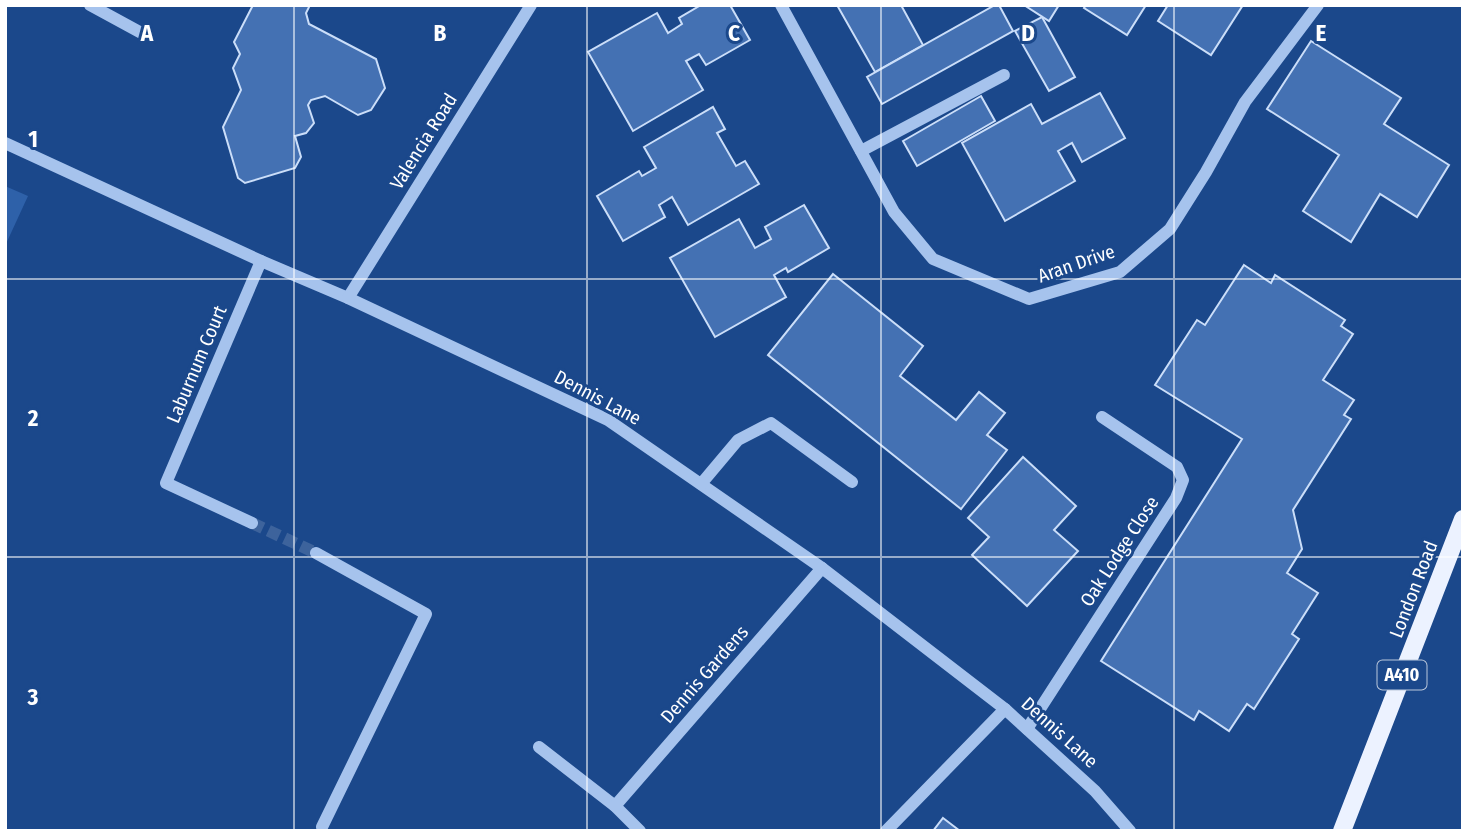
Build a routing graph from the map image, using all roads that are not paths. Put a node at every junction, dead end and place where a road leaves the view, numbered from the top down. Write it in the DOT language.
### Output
graph roads {
  1 [pos="90,5"];
  2 [pos="531,5"];
  3 [pos="781,5"];
  4 [pos="1318,5"];
  5 [pos="147,36"];
  6 [pos="1004,75"];
  7 [pos="5,143"];
  8 [pos="861,151"];
  9 [pos="261,261"];
  10 [pos="348,298"];
  11 [pos="1102,417"];
  12 [pos="852,482"];
  13 [pos="701,484"];
  14 [pos="1463,519"];
  15 [pos="252,523"];
  16 [pos="316,553"];
  17 [pos="822,568"];
  18 [pos="1005,709"];
  19 [pos="1027,729"];
  20 [pos="539,747"];
  21 [pos="615,806"];
  22 [pos="322,827"];
  23 [pos="640,831"];
  24 [pos="886,831"];
  25 [pos="1130,831"];
  26 [pos="1342,831"];
  1 -- 5 [label="street"];
  2 -- 10 [label="street, Valencia Road"];
  3 -- 8 [label="street, Aran Drive"];
  4 -- 8 [label="street, Aran Drive"];
  6 -- 8 [label="street"];
  7 -- 9 [label="street, Dennis Lane"];
  9 -- 10 [label="street, Dennis Lane"];
  9 -- 15 [label="street, Laburnum Court"];
  10 -- 13 [label="street, Dennis Lane"];
  11 -- 19 [label="street, Oak Lodge Close"];
  12 -- 13 [label="street"];
  13 -- 17 [label="street, Dennis Lane"];
  14 -- 26 [label="main road, London Road / A410"];
  16 -- 22 [label="street"];
  17 -- 18 [label="street, Dennis Lane"];
  17 -- 21 [label="street, Dennis Gardens"];
  18 -- 19 [label="street, Dennis Lane"];
  18 -- 24 [label="street"];
  19 -- 25 [label="street, Dennis Lane"];
  20 -- 21 [label="street"];
  21 -- 23 [label="street"];
}
